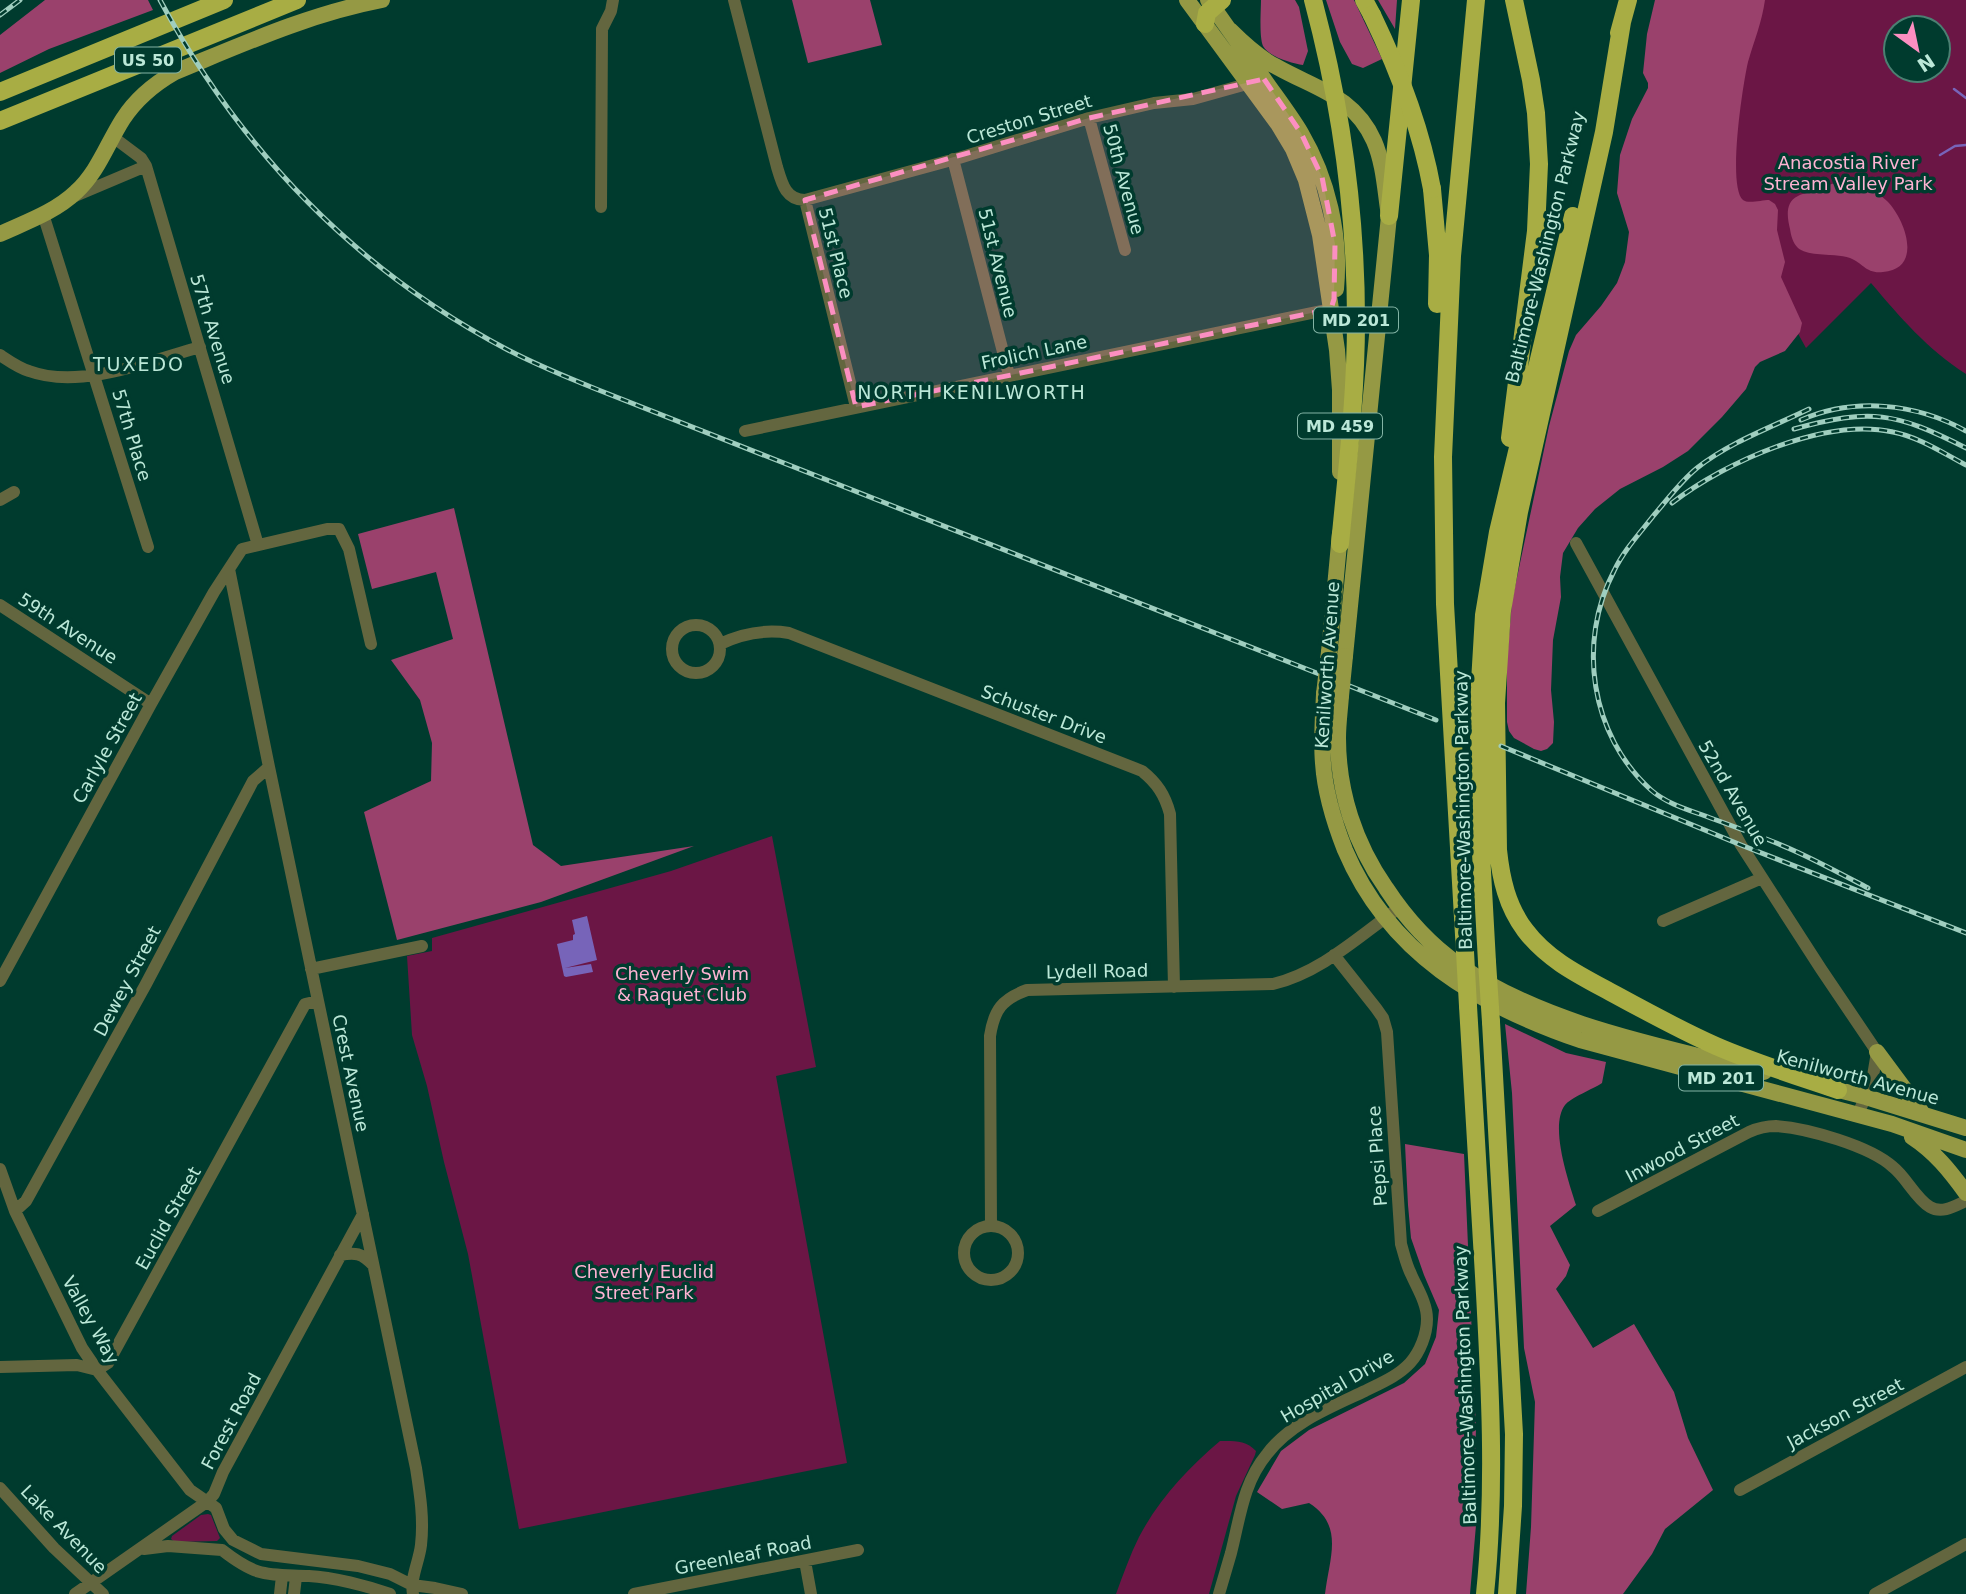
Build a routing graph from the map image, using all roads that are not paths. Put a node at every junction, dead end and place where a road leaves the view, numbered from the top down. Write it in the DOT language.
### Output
graph roads {
  1 [pos="224,0"];
  2 [pos="297,0"];
  3 [pos="382,0"];
  4 [pos="613,0"];
  5 [pos="734,0"];
  6 [pos="1186,0"];
  7 [pos="1313,0"];
  8 [pos="1411,0"];
  9 [pos="1476,0"];
  10 [pos="1514,0"];
  11 [pos="1628,0"];
  12 [pos="1214,2"];
  13 [pos="1368,7"];
  14 [pos="1622,22"];
  15 [pos="1205,24"];
  16 [pos="1230,30"];
  17 [pos="1304,80"];
  18 [pos="1256,81"];
  19 [pos="0,92"];
  20 [pos="1335,96"];
  21 [pos="1089,118"];
  22 [pos="0,121"];
  23 [pos="113,137"];
  24 [pos="953,159"];
  25 [pos="146,166"];
  26 [pos="68,199"];
  27 [pos="805,200"];
  28 [pos="601,207"];
  29 [pos="43,214"];
  30 [pos="1389,216"];
  31 [pos="0,234"];
  32 [pos="1125,250"];
  33 [pos="1331,309"];
  34 [pos="201,347"];
  35 [pos="0,355"];
  36 [pos="1009,375"];
  37 [pos="95,376"];
  38 [pos="856,407"];
  39 [pos="745,431"];
  40 [pos="1443,457"];
  41 [pos="14,492"];
  42 [pos="0,500"];
  43 [pos="1498,532"];
  44 [pos="1576,542"];
  45 [pos="1340,544"];
  46 [pos="258,545"];
  47 [pos="148,547"];
  48 [pos="229,569"];
  49 [pos="0,605"];
  50 [pos="371,644"];
  51 [pos="720,644"];
  52 [pos="1337,654"];
  53 [pos="151,704"];
  54 [pos="269,767"];
  55 [pos="1762,878"];
  56 [pos="1399,908"];
  57 [pos="1384,918"];
  58 [pos="1663,921"];
  59 [pos="422,946"];
  60 [pos="1334,955"];
  61 [pos="311,969"];
  62 [pos="0,981"];
  63 [pos="1174,986"];
  64 [pos="318,1000"];
  65 [pos="1877,1052"];
  66 [pos="1838,1090"];
  67 [pos="1866,1097"];
  68 [pos="1858,1114"];
  69 [pos="1923,1114"];
  70 [pos="1892,1124"];
  71 [pos="1966,1128"];
  72 [pos="1966,1150"];
  73 [pos="0,1169"];
  74 [pos="1966,1193"];
  75 [pos="1966,1200"];
  76 [pos="15,1211"];
  77 [pos="1598,1212"];
  78 [pos="363,1214"];
  79 [pos="990,1226"];
  80 [pos="340,1255"];
  81 [pos="374,1266"];
  82 [pos="1411,1362"];
  83 [pos="0,1367"];
  84 [pos="1966,1367"];
  85 [pos="97,1370"];
  86 [pos="0,1488"];
  87 [pos="1740,1490"];
  88 [pos="208,1501"];
  89 [pos="233,1540"];
  90 [pos="1966,1544"];
  91 [pos="141,1549"];
  92 [pos="222,1550"];
  93 [pos="858,1550"];
  94 [pos="805,1561"];
  95 [pos="282,1576"];
  96 [pos="296,1577"];
  97 [pos="90,1584"];
  98 [pos="412,1590"];
  99 [pos="75,1594"];
  100 [pos="103,1594"];
  101 [pos="281,1594"];
  102 [pos="295,1594"];
  103 [pos="390,1594"];
  104 [pos="396,1594"];
  105 [pos="462,1594"];
  106 [pos="634,1594"];
  107 [pos="811,1594"];
  108 [pos="1219,1594"];
  109 [pos="1485,1594"];
  110 [pos="1507,1594"];
  111 [pos="1875,1594"];
  1 -- 19 [label="highway, US 50"];
  2 -- 22 [label="highway, US 50"];
  3 -- 23 [label="main road"];
  4 -- 28 [label="street"];
  5 -- 27 [label="street, 51st Place"];
  6 -- 15 [label="main road, Kenilworth Avenue / MD 459"];
  7 -- 20 [label="highway, MD 201"];
  8 -- 30 [label="highway, MD 201"];
  9 -- 40 [label="highway, Baltimore-Washington Parkway"];
  10 -- 43 [label="highway"];
  11 -- 14 [label="highway, Baltimore-Washington Parkway"];
  12 -- 15 [label="highway"];
  12 -- 16 [label="main road, Kenilworth Avenue / MD 459"];
  13 -- 40 [label="highway, bridge"];
  14 -- 43 [label="highway, Baltimore-Washington Parkway"];
  14 -- 66 [label="highway"];
  15 -- 18 [label="main road, Kenilworth Avenue / MD 459"];
  16 -- 17 [label="main road, Kenilworth Avenue"];
  16 -- 18 [label="main road, Kenilworth Avenue / MD 459"];
  17 -- 18 [label="main road"];
  17 -- 20 [label="main road, Kenilworth Avenue"];
  18 -- 21 [label="street, Creston Street"];
  18 -- 33 [label="main road, Kenilworth Avenue / MD 459"];
  20 -- 30 [label="main road, Kenilworth Avenue"];
  20 -- 45 [label="highway, MD 201"];
  21 -- 24 [label="street, Creston Street"];
  21 -- 32 [label="street, 50th Avenue"];
  23 -- 25 [label="street"];
  23 -- 26 [label="main road"];
  24 -- 27 [label="street, Creston Street"];
  24 -- 36 [label="street, 51st Avenue"];
  25 -- 26 [label="street"];
  25 -- 34 [label="street, 57th Avenue"];
  26 -- 29 [label="main road"];
  27 -- 38 [label="street, 51st Place"];
  29 -- 31 [label="main road"];
  29 -- 37 [label="street, 57th Place"];
  30 -- 52 [label="main road, Kenilworth Avenue / MD 201"];
  33 -- 36 [label="street, Frolich Lane"];
  33 -- 45 [label="main road, Kenilworth Avenue / MD 459"];
  34 -- 37 [label="street"];
  34 -- 46 [label="street, 57th Avenue"];
  35 -- 37 [label="street"];
  36 -- 38 [label="street, Frolich Lane"];
  37 -- 47 [label="street, 57th Place"];
  38 -- 39 [label="street, Frolich Lane"];
  40 -- 109 [label="highway, Baltimore-Washington Parkway, bridge"];
  41 -- 42 [label="street"];
  43 -- 110 [label="highway, Baltimore-Washington Parkway, bridge"];
  44 -- 55 [label="street, 52nd Avenue"];
  45 -- 52 [label="main road, Kenilworth Avenue / MD 201"];
  46 -- 48 [label="street, Carlyle Street"];
  46 -- 50 [label="street"];
  48 -- 53 [label="street, Carlyle Street"];
  48 -- 54 [label="street, Crest Avenue"];
  49 -- 53 [label="street, 59th Avenue"];
  51 -- 63 [label="street, Schuster Drive"];
  52 -- 56 [label="main road, Kenilworth Avenue / MD 201, bridge"];
  52 -- 57 [label="main road, Kenilworth Avenue / MD 201, bridge"];
  53 -- 62 [label="street, Carlyle Street"];
  54 -- 61 [label="street, Crest Avenue"];
  54 -- 76 [label="street, Dewey Street"];
  55 -- 58 [label="street"];
  55 -- 65 [label="street, 52nd Avenue"];
  56 -- 57 [label="street, Lydell Road"];
  56 -- 66 [label="main road, Kenilworth Avenue / MD 201"];
  57 -- 60 [label="street, Lydell Road"];
  57 -- 68 [label="main road, Kenilworth Avenue / MD 201"];
  59 -- 61 [label="street"];
  60 -- 63 [label="street, Lydell Road"];
  60 -- 82 [label="street, Pepsi Place"];
  61 -- 64 [label="street, Crest Avenue"];
  63 -- 79 [label="street, Lydell Road"];
  64 -- 78 [label="street, Crest Avenue"];
  64 -- 85 [label="street, Euclid Street"];
  65 -- 67 [label="street"];
  65 -- 69 [label="main road"];
  66 -- 67 [label="main road, Kenilworth Avenue / MD 201"];
  67 -- 68 [label="street"];
  67 -- 69 [label="main road, Kenilworth Avenue / MD 201"];
  68 -- 70 [label="main road, Kenilworth Avenue / MD 201"];
  69 -- 71 [label="main road, Kenilworth Avenue / MD 201"];
  70 -- 72 [label="main road, Kenilworth Avenue / MD 201"];
  70 -- 74 [label="main road"];
  73 -- 76 [label="street, Valley Way"];
  75 -- 77 [label="street, Inwood Street"];
  76 -- 85 [label="street, Valley Way"];
  78 -- 80 [label="street, Forest Road"];
  78 -- 81 [label="street, Crest Avenue"];
  79 -- 79 [label="street"];
  80 -- 81 [label="street"];
  80 -- 88 [label="street, Forest Road"];
  81 -- 98 [label="street, Crest Avenue"];
  82 -- 108 [label="street, Hospital Drive"];
  83 -- 85 [label="street"];
  84 -- 87 [label="street, Jackson Street"];
  85 -- 88 [label="street, Valley Way"];
  86 -- 97 [label="street, Lake Avenue"];
  88 -- 89 [label="street"];
  88 -- 91 [label="street, Forest Road"];
  89 -- 92 [label="street"];
  89 -- 98 [label="street"];
  90 -- 111 [label="street"];
  91 -- 92 [label="street"];
  91 -- 97 [label="street, Forest Road"];
  92 -- 95 [label="street"];
  93 -- 94 [label="street, Greenleaf Road"];
  94 -- 106 [label="street, Greenleaf Road"];
  94 -- 107 [label="street"];
  95 -- 96 [label="street"];
  95 -- 101 [label="street"];
  96 -- 102 [label="street"];
  96 -- 103 [label="street"];
  97 -- 99 [label="street, Forest Road"];
  97 -- 100 [label="street, Lake Avenue"];
  98 -- 104 [label="street"];
  98 -- 105 [label="street"];
}
